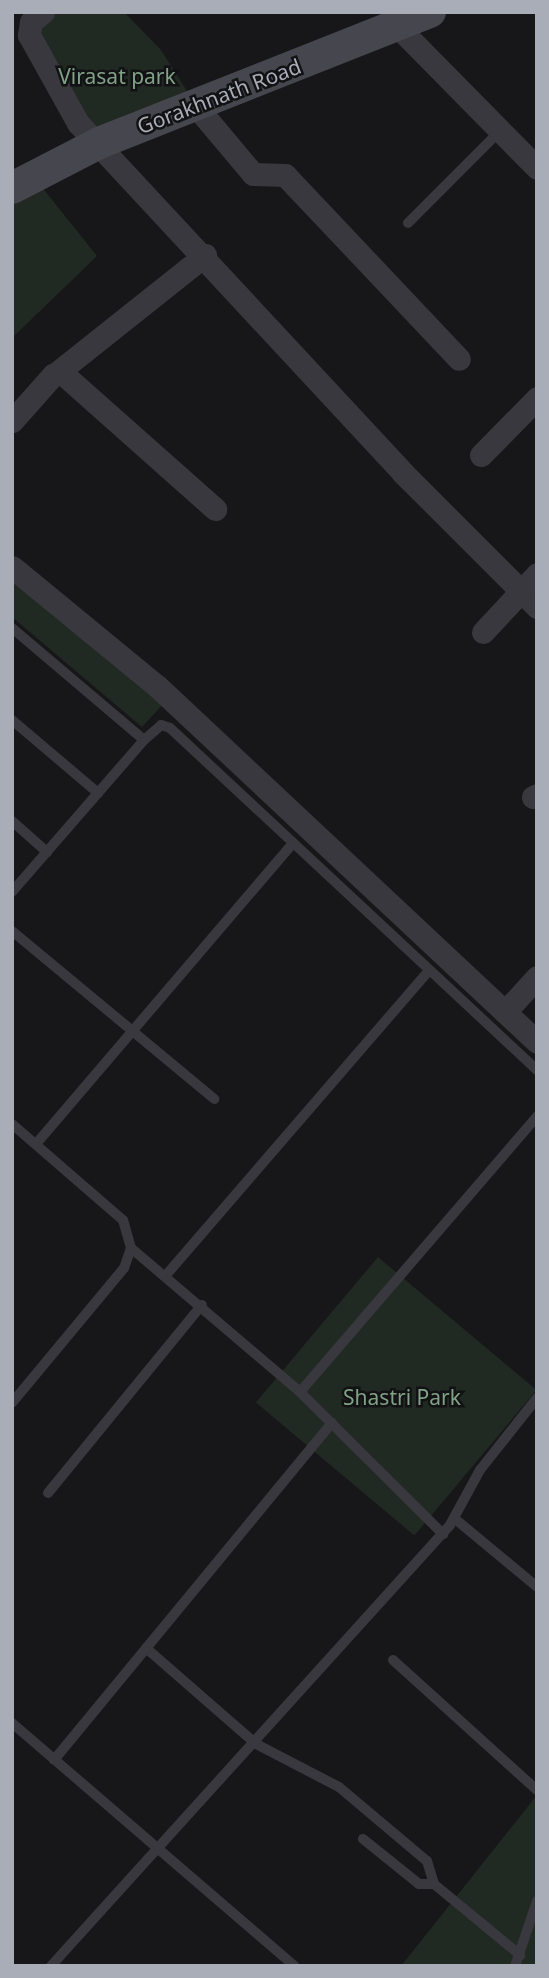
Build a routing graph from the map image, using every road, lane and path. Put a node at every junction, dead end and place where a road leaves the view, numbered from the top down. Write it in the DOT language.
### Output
graph roads {
  1 [pos="43,12"];
  2 [pos="430,12"];
  3 [pos="382,24"];
  4 [pos="195,105"];
  5 [pos="500,131"];
  6 [pos="99,142"];
  7 [pos="537,168"];
  8 [pos="12,188"];
  9 [pos="408,223"];
  10 [pos="205,256"];
  11 [pos="459,359"];
  12 [pos="58,372"];
  13 [pos="537,398"];
  14 [pos="12,421"];
  15 [pos="481,455"];
  16 [pos="215,509"];
  17 [pos="12,567"];
  18 [pos="531,590"];
  19 [pos="12,628"];
  20 [pos="483,632"];
  21 [pos="12,720"];
  22 [pos="144,740"];
  23 [pos="98,793"];
  24 [pos="12,821"];
  25 [pos="292,844"];
  26 [pos="47,852"];
  27 [pos="12,892"];
  28 [pos="12,931"];
  29 [pos="429,970"];
  30 [pos="537,977"];
  31 [pos="505,1012"];
  32 [pos="133,1030"];
  33 [pos="537,1042"];
  34 [pos="537,1069"];
  35 [pos="214,1099"];
  36 [pos="537,1116"];
  37 [pos="12,1124"];
  38 [pos="36,1144"];
  39 [pos="131,1248"];
  40 [pos="167,1274"];
  41 [pos="202,1305"];
  42 [pos="300,1392"];
  43 [pos="537,1398"];
  44 [pos="12,1403"];
  45 [pos="332,1423"];
  46 [pos="48,1493"];
  47 [pos="454,1518"];
  48 [pos="443,1534"];
  49 [pos="537,1587"];
  50 [pos="146,1648"];
  51 [pos="393,1660"];
  52 [pos="12,1723"];
  53 [pos="256,1744"];
  54 [pos="54,1760"];
  55 [pos="537,1790"];
  56 [pos="363,1839"];
  57 [pos="159,1854"];
  58 [pos="434,1884"];
  59 [pos="537,1901"];
  60 [pos="519,1962"];
  61 [pos="51,1966"];
  62 [pos="295,1966"];
  1 -- 6 [label="street"];
  2 -- 3 [label="main road, Gorakhnath Road"];
  3 -- 4 [label="main road, Gorakhnath Road"];
  3 -- 5 [label="street"];
  4 -- 6 [label="main road, Gorakhnath Road"];
  4 -- 11 [label="street"];
  5 -- 7 [label="street"];
  5 -- 9 [label="lane"];
  6 -- 8 [label="main road, Gorakhnath Road"];
  6 -- 10 [label="street"];
  10 -- 12 [label="street"];
  10 -- 18 [label="street"];
  12 -- 14 [label="street"];
  12 -- 16 [label="street"];
  13 -- 15 [label="street"];
  17 -- 31 [label="street"];
  18 -- 20 [label="street"];
  19 -- 22 [label="lane"];
  21 -- 23 [label="lane"];
  22 -- 23 [label="lane"];
  22 -- 25 [label="lane"];
  23 -- 26 [label="lane"];
  24 -- 26 [label="lane"];
  25 -- 29 [label="lane"];
  25 -- 32 [label="lane"];
  26 -- 27 [label="lane"];
  28 -- 32 [label="lane"];
  29 -- 34 [label="lane"];
  29 -- 40 [label="lane"];
  30 -- 31 [label="street"];
  31 -- 33 [label="street"];
  32 -- 35 [label="lane"];
  32 -- 38 [label="lane"];
  36 -- 42 [label="lane"];
  37 -- 38 [label="lane"];
  38 -- 39 [label="lane"];
  39 -- 40 [label="lane"];
  39 -- 44 [label="lane"];
  40 -- 41 [label="lane"];
  41 -- 42 [label="lane"];
  41 -- 46 [label="lane"];
  42 -- 45 [label="lane"];
  43 -- 47 [label="lane"];
  45 -- 48 [label="lane"];
  45 -- 50 [label="lane"];
  47 -- 48 [label="lane"];
  47 -- 49 [label="lane"];
  48 -- 53 [label="lane"];
  50 -- 53 [label="lane"];
  50 -- 54 [label="lane"];
  51 -- 55 [label="lane"];
  52 -- 54 [label="lane"];
  53 -- 57 [label="lane"];
  53 -- 58 [label="lane"];
  54 -- 57 [label="lane"];
  56 -- 58 [label="lane"];
  57 -- 61 [label="lane"];
  57 -- 62 [label="lane"];
  58 -- 60 [label="lane"];
  59 -- 60 [label="lane"];
}
